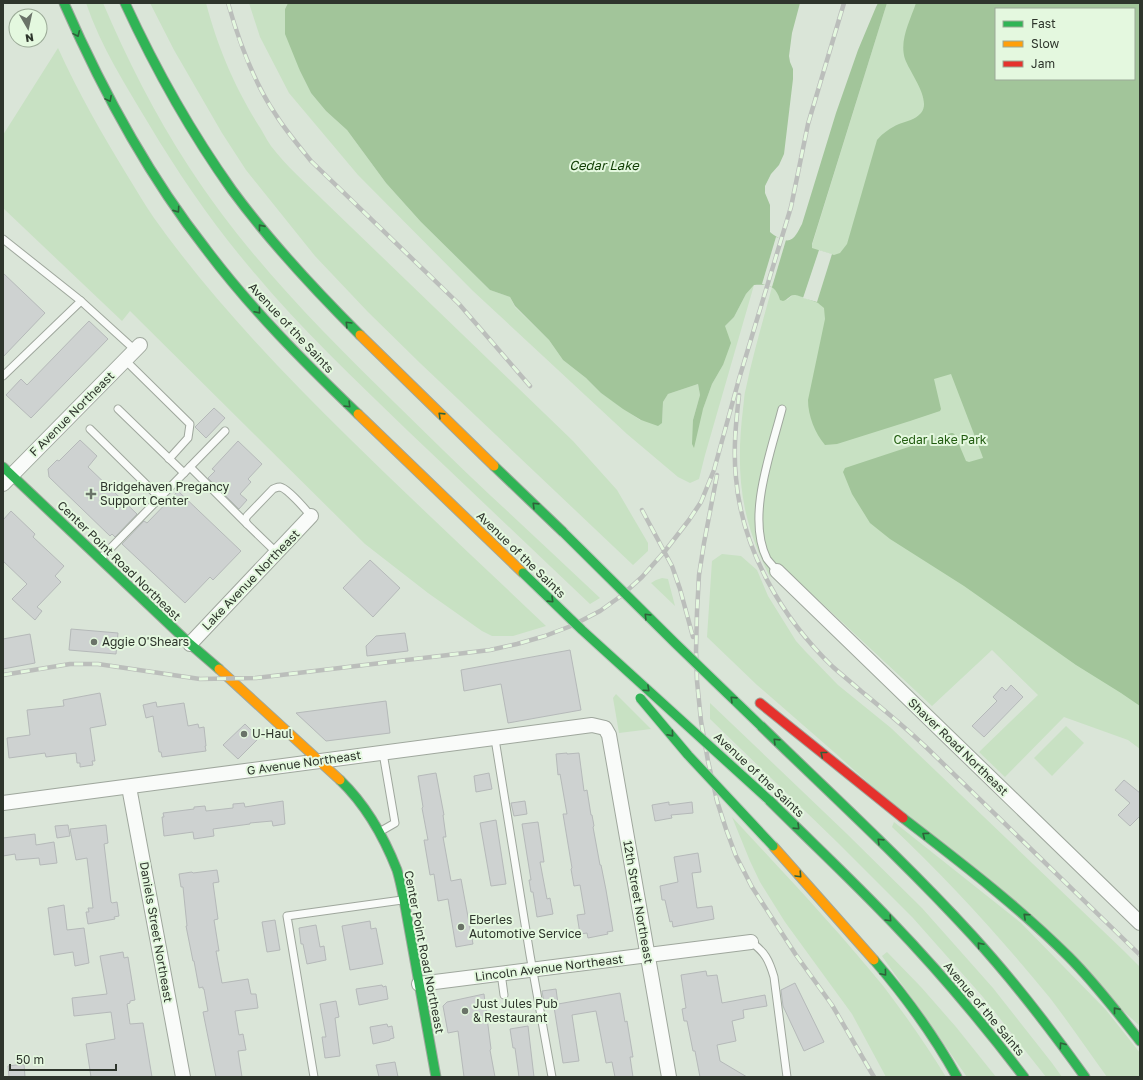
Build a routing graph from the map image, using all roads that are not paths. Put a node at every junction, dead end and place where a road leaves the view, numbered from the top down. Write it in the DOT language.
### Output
graph roads {
  1 [pos="64,3"];
  2 [pos="127,7"];
  3 [pos="3,239"];
  4 [pos="81,301"];
  5 [pos="133,352"];
  6 [pos="3,376"];
  7 [pos="118,409"];
  8 [pos="782,409"];
  9 [pos="90,429"];
  10 [pos="225,431"];
  11 [pos="169,458"];
  12 [pos="190,467"];
  13 [pos="184,473"];
  14 [pos="6,475"];
  15 [pos="160,498"];
  16 [pos="311,516"];
  17 [pos="247,524"];
  18 [pos="277,553"];
  19 [pos="100,559"];
  20 [pos="777,571"];
  21 [pos="582,630"];
  22 [pos="675,643"];
  23 [pos="190,644"];
  24 [pos="727,680"];
  25 [pos="626,682"];
  26 [pos="635,693"];
  27 [pos="756,701"];
  28 [pos="605,728"];
  29 [pos="495,739"];
  30 [pos="383,753"];
  31 [pos="320,761"];
  32 [pos="129,787"];
  33 [pos="3,804"];
  34 [pos="379,831"];
  35 [pos="404,900"];
  36 [pos="1140,923"];
  37 [pos="751,942"];
  38 [pos="647,956"];
  39 [pos="532,969"];
  40 [pos="500,973"];
  41 [pos="419,984"];
  42 [pos="504,995"];
  43 [pos="1140,1041"];
  44 [pos="183,1077"];
  45 [pos="314,1077"];
  46 [pos="436,1077"];
  47 [pos="552,1077"];
  48 [pos="669,1077"];
  49 [pos="787,1077"];
  50 [pos="957,1077"];
  51 [pos="1024,1077"];
  52 [pos="1085,1077"];
  1 -- 21 [label="main road, Avenue of the Saints, one-way, bridge"];
  22 -- 2 [label="main road, one-way, bridge"];
  3 -- 4 [label="lane"];
  4 -- 5 [label="lane"];
  4 -- 6 [label="lane"];
  5 -- 11 [label="lane"];
  5 -- 14 [label="street, F Avenue Northeast"];
  7 -- 11 [label="lane"];
  8 -- 20 [label="lane"];
  9 -- 15 [label="lane"];
  10 -- 12 [label="lane"];
  11 -- 13 [label="lane"];
  12 -- 13 [label="lane"];
  12 -- 17 [label="lane"];
  13 -- 15 [label="lane"];
  14 -- 19 [label="main road, Center Point Road Northeast"];
  15 -- 19 [label="lane"];
  16 -- 17 [label="lane"];
  16 -- 18 [label="street, Lake Avenue Northeast"];
  17 -- 18 [label="lane"];
  18 -- 23 [label="street, Lake Avenue Northeast"];
  19 -- 23 [label="main road, Center Point Road Northeast"];
  20 -- 36 [label="street, Shaver Road Northeast"];
  21 -- 25 [label="main road, bridge"];
  21 -- 51 [label="main road, Avenue of the Saints, one-way, bridge"];
  22 -- 24 [label="main road, bridge"];
  52 -- 22 [label="main road, one-way, bridge"];
  23 -- 31 [label="main road, Center Point Road Northeast"];
  26 -- 50 [label="main road, one-way, bridge"];
  43 -- 27 [label="main road, one-way"];
  28 -- 29 [label="street, G Avenue Northeast"];
  28 -- 38 [label="street, 12th Street Northeast"];
  29 -- 30 [label="street, G Avenue Northeast"];
  29 -- 39 [label="lane"];
  30 -- 31 [label="street, G Avenue Northeast"];
  30 -- 34 [label="lane"];
  31 -- 32 [label="street, G Avenue Northeast"];
  31 -- 34 [label="main road, Center Point Road Northeast"];
  32 -- 33 [label="street, G Avenue Northeast"];
  32 -- 44 [label="street, Daniels Street Northeast"];
  34 -- 35 [label="main road, Center Point Road Northeast"];
  35 -- 41 [label="main road, Center Point Road Northeast"];
  35 -- 45 [label="lane"];
  37 -- 38 [label="street, Lincoln Avenue Northeast"];
  37 -- 49 [label="lane"];
  38 -- 39 [label="street, Lincoln Avenue Northeast"];
  38 -- 48 [label="street, 12th Street Northeast"];
  39 -- 40 [label="street, Lincoln Avenue Northeast"];
  39 -- 47 [label="lane"];
  40 -- 41 [label="street, Lincoln Avenue Northeast"];
  40 -- 42 [label="lane"];
  41 -- 46 [label="main road, Center Point Road Northeast"];
}
